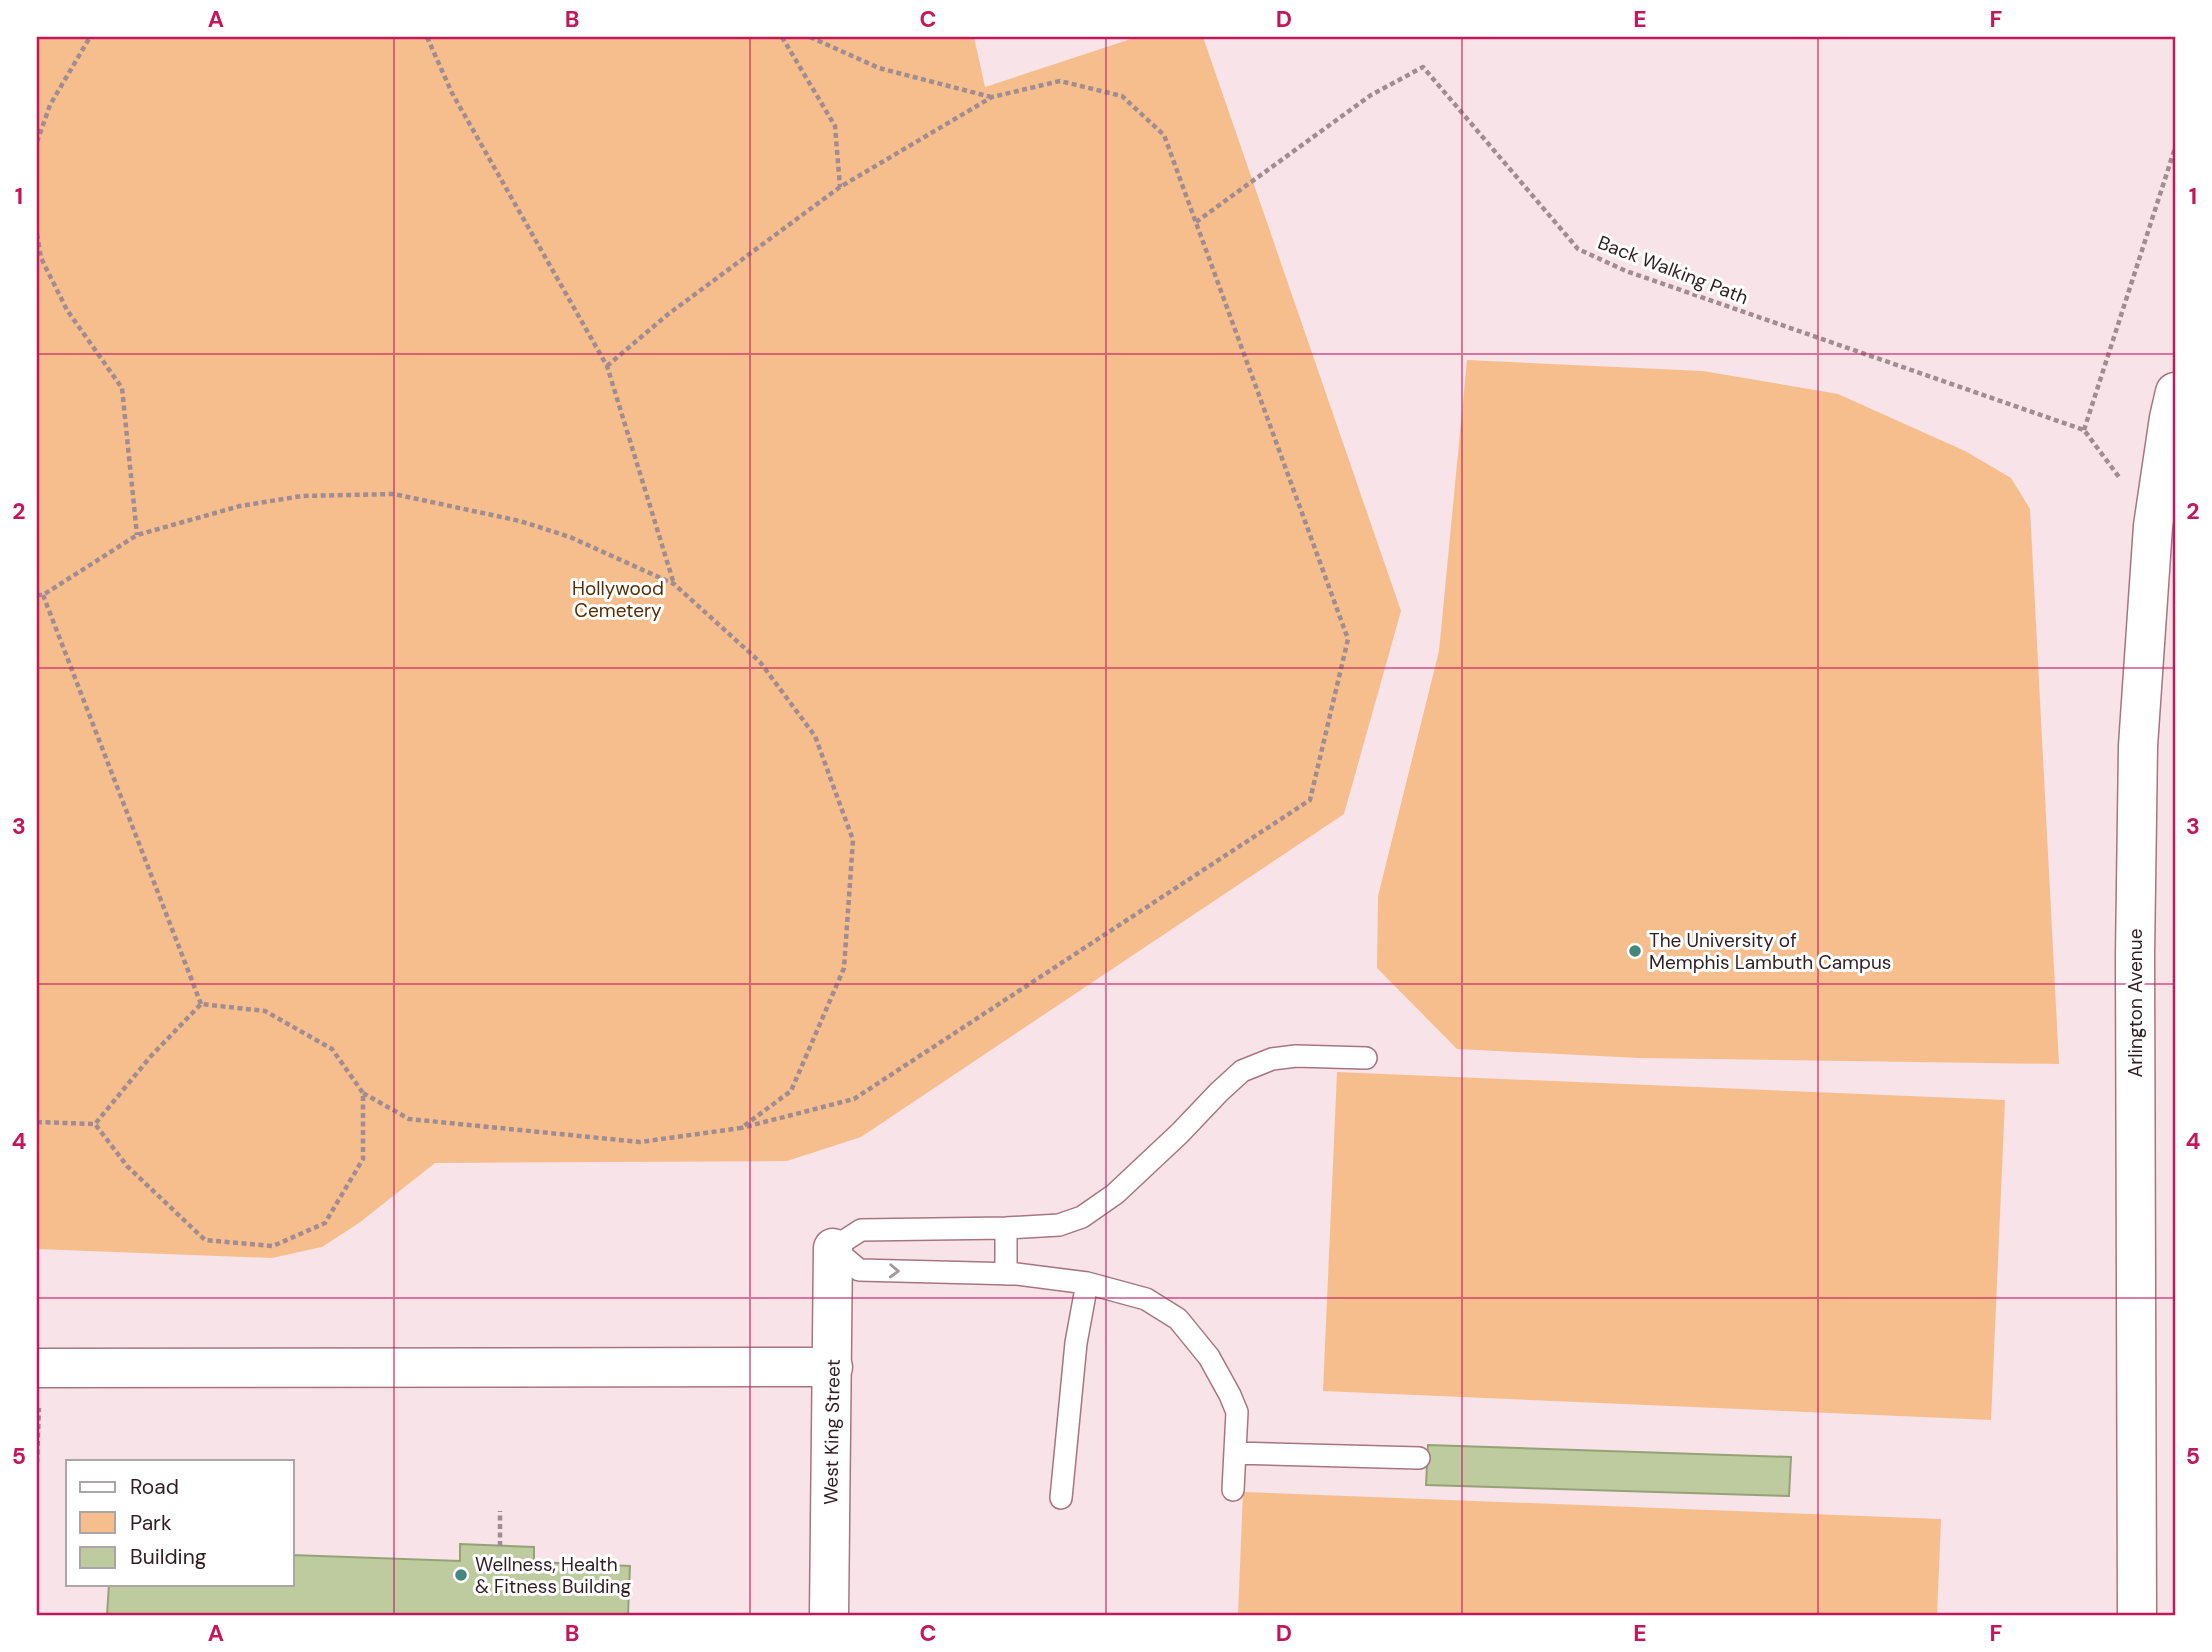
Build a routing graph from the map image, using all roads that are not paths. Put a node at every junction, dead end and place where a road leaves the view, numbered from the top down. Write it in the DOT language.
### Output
graph roads {
  1 [pos="2175,393"];
  2 [pos="2164,527"];
  3 [pos="1366,1058"];
  4 [pos="1006,1228"];
  5 [pos="833,1248"];
  6 [pos="1006,1274"];
  7 [pos="1087,1283"];
  8 [pos="833,1367"];
  9 [pos="39,1368"];
  10 [pos="1235,1453"];
  11 [pos="1419,1458"];
  12 [pos="1233,1490"];
  13 [pos="1061,1498"];
  14 [pos="829,1615"];
  15 [pos="2137,1615"];
  1 -- 2 [label="street, Arlington Avenue"];
  2 -- 15 [label="street, Arlington Avenue"];
  3 -- 4 [label="lane"];
  4 -- 5 [label="lane"];
  4 -- 6 [label="lane"];
  5 -- 6 [label="lane, one-way"];
  5 -- 8 [label="street, West King Street"];
  6 -- 7 [label="lane"];
  7 -- 10 [label="lane"];
  7 -- 13 [label="lane"];
  8 -- 9 [label="street"];
  8 -- 14 [label="street, West King Street"];
  10 -- 11 [label="lane"];
  10 -- 12 [label="lane"];
}
